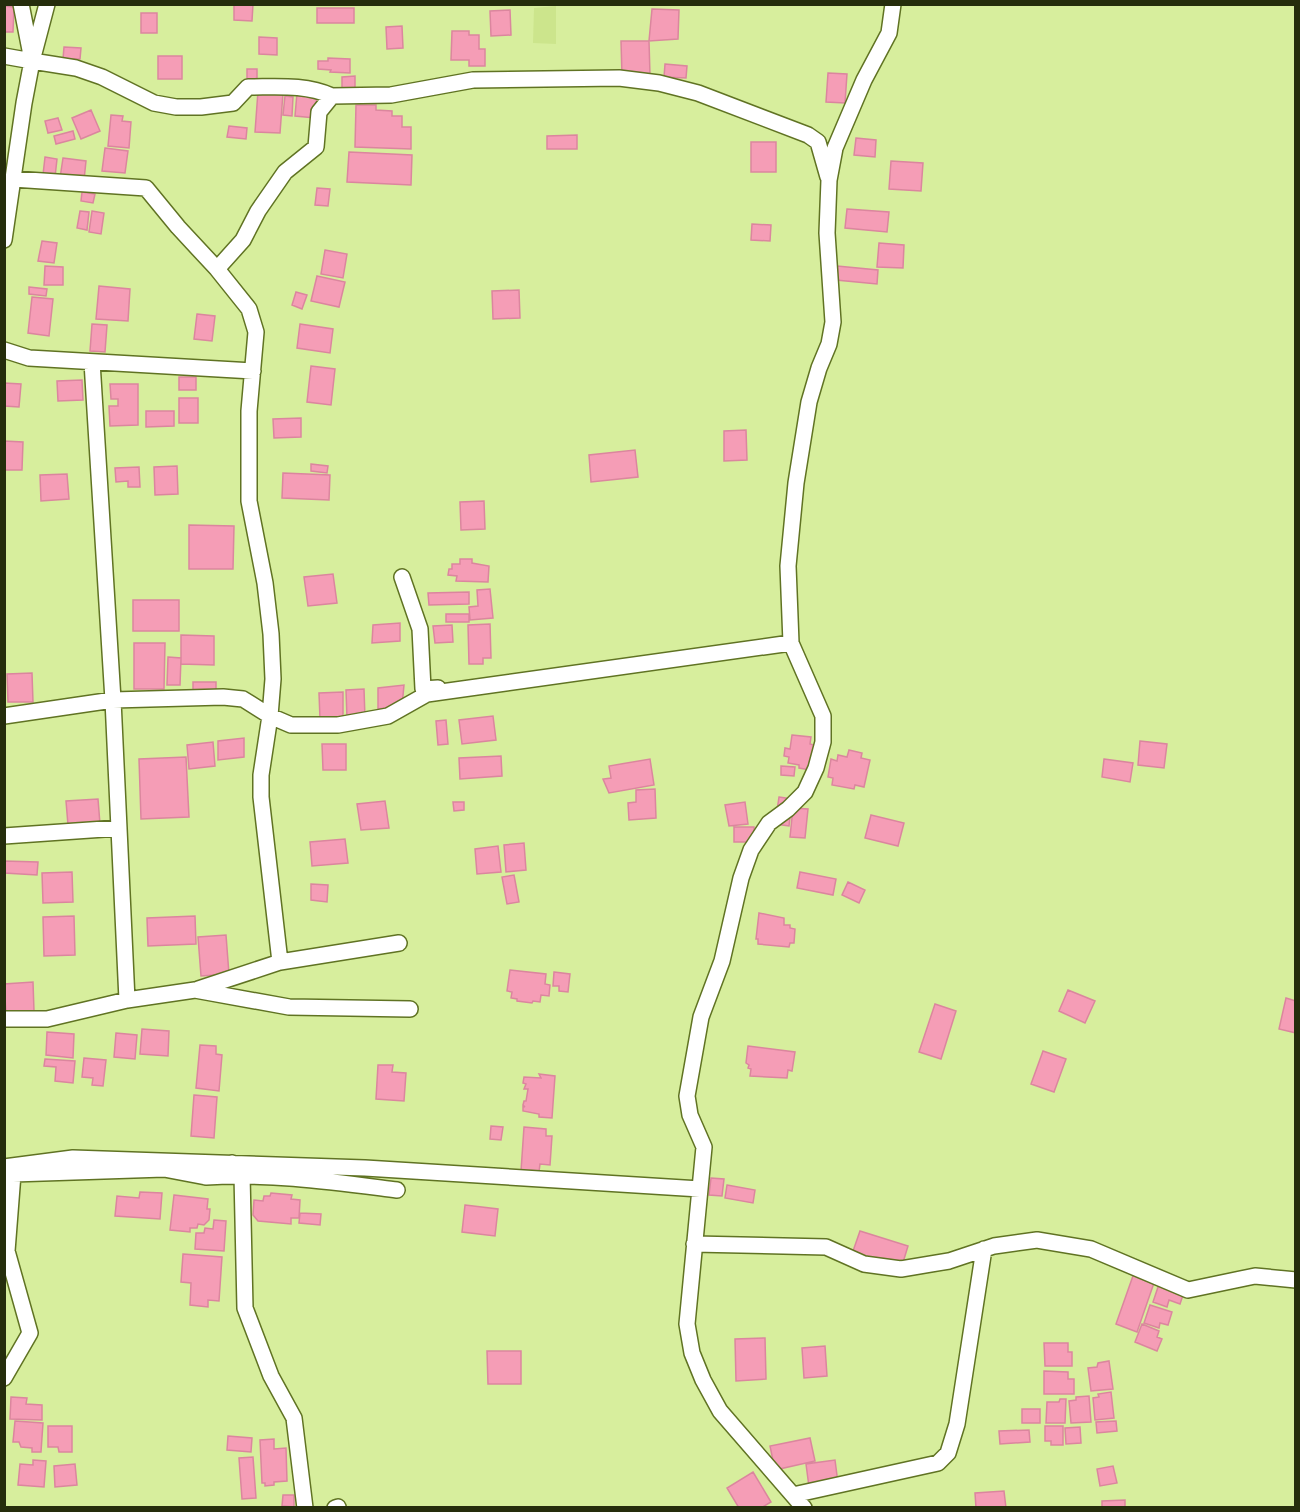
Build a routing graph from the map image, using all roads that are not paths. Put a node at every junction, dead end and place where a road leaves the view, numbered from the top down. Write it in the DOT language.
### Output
graph roads {
  1 [pos="21,4"];
  2 [pos="48,4"];
  3 [pos="893,4"];
  4 [pos="4,56"];
  5 [pos="32,61"];
  6 [pos="332,96"];
  7 [pos="13,179"];
  8 [pos="829,180"];
  9 [pos="4,240"];
  10 [pos="216,269"];
  11 [pos="4,350"];
  12 [pos="92,362"];
  13 [pos="253,371"];
  14 [pos="402,577"];
  15 [pos="791,642"];
  16 [pos="489,685"];
  17 [pos="113,700"];
  18 [pos="4,716"];
  19 [pos="270,716"];
  20 [pos="119,828"];
  21 [pos="4,836"];
  22 [pos="399,943"];
  23 [pos="280,962"];
  24 [pos="195,990"];
  25 [pos="128,1000"];
  26 [pos="410,1009"];
  27 [pos="4,1019"];
  28 [pos="232,1163"];
  29 [pos="4,1167"];
  30 [pos="243,1175"];
  31 [pos="206,1176"];
  32 [pos="700,1189"];
  33 [pos="397,1190"];
  34 [pos="694,1244"];
  35 [pos="984,1249"];
  36 [pos="1296,1280"];
  37 [pos="4,1378"];
  38 [pos="798,1502"];
  39 [pos="305,1508"];
  1 -- 5 [label="street"];
  2 -- 5 [label="street"];
  3 -- 8 [label="street"];
  4 -- 5 [label="street"];
  5 -- 6 [label="street"];
  5 -- 7 [label="street"];
  6 -- 8 [label="street"];
  6 -- 10 [label="street"];
  7 -- 9 [label="street"];
  7 -- 10 [label="street"];
  8 -- 15 [label="street"];
  10 -- 13 [label="street"];
  11 -- 12 [label="street"];
  12 -- 13 [label="street"];
  12 -- 17 [label="street"];
  13 -- 19 [label="street"];
  14 -- 16 [label="street"];
  15 -- 16 [label="street"];
  15 -- 32 [label="street"];
  16 -- 19 [label="street"];
  17 -- 18 [label="street"];
  17 -- 19 [label="street"];
  17 -- 20 [label="street"];
  19 -- 23 [label="street"];
  20 -- 21 [label="street"];
  20 -- 25 [label="street"];
  22 -- 23 [label="street"];
  23 -- 24 [label="street"];
  24 -- 25 [label="street"];
  24 -- 26 [label="street"];
  25 -- 27 [label="street"];
  28 -- 29 [label="street"];
  28 -- 31 [label="street"];
  28 -- 32 [label="street"];
  30 -- 31 [label="street"];
  30 -- 33 [label="street"];
  30 -- 39 [label="street"];
  31 -- 37 [label="street"];
  32 -- 34 [label="street"];
  34 -- 35 [label="street"];
  34 -- 38 [label="street"];
  35 -- 36 [label="street"];
  35 -- 38 [label="street"];
}
